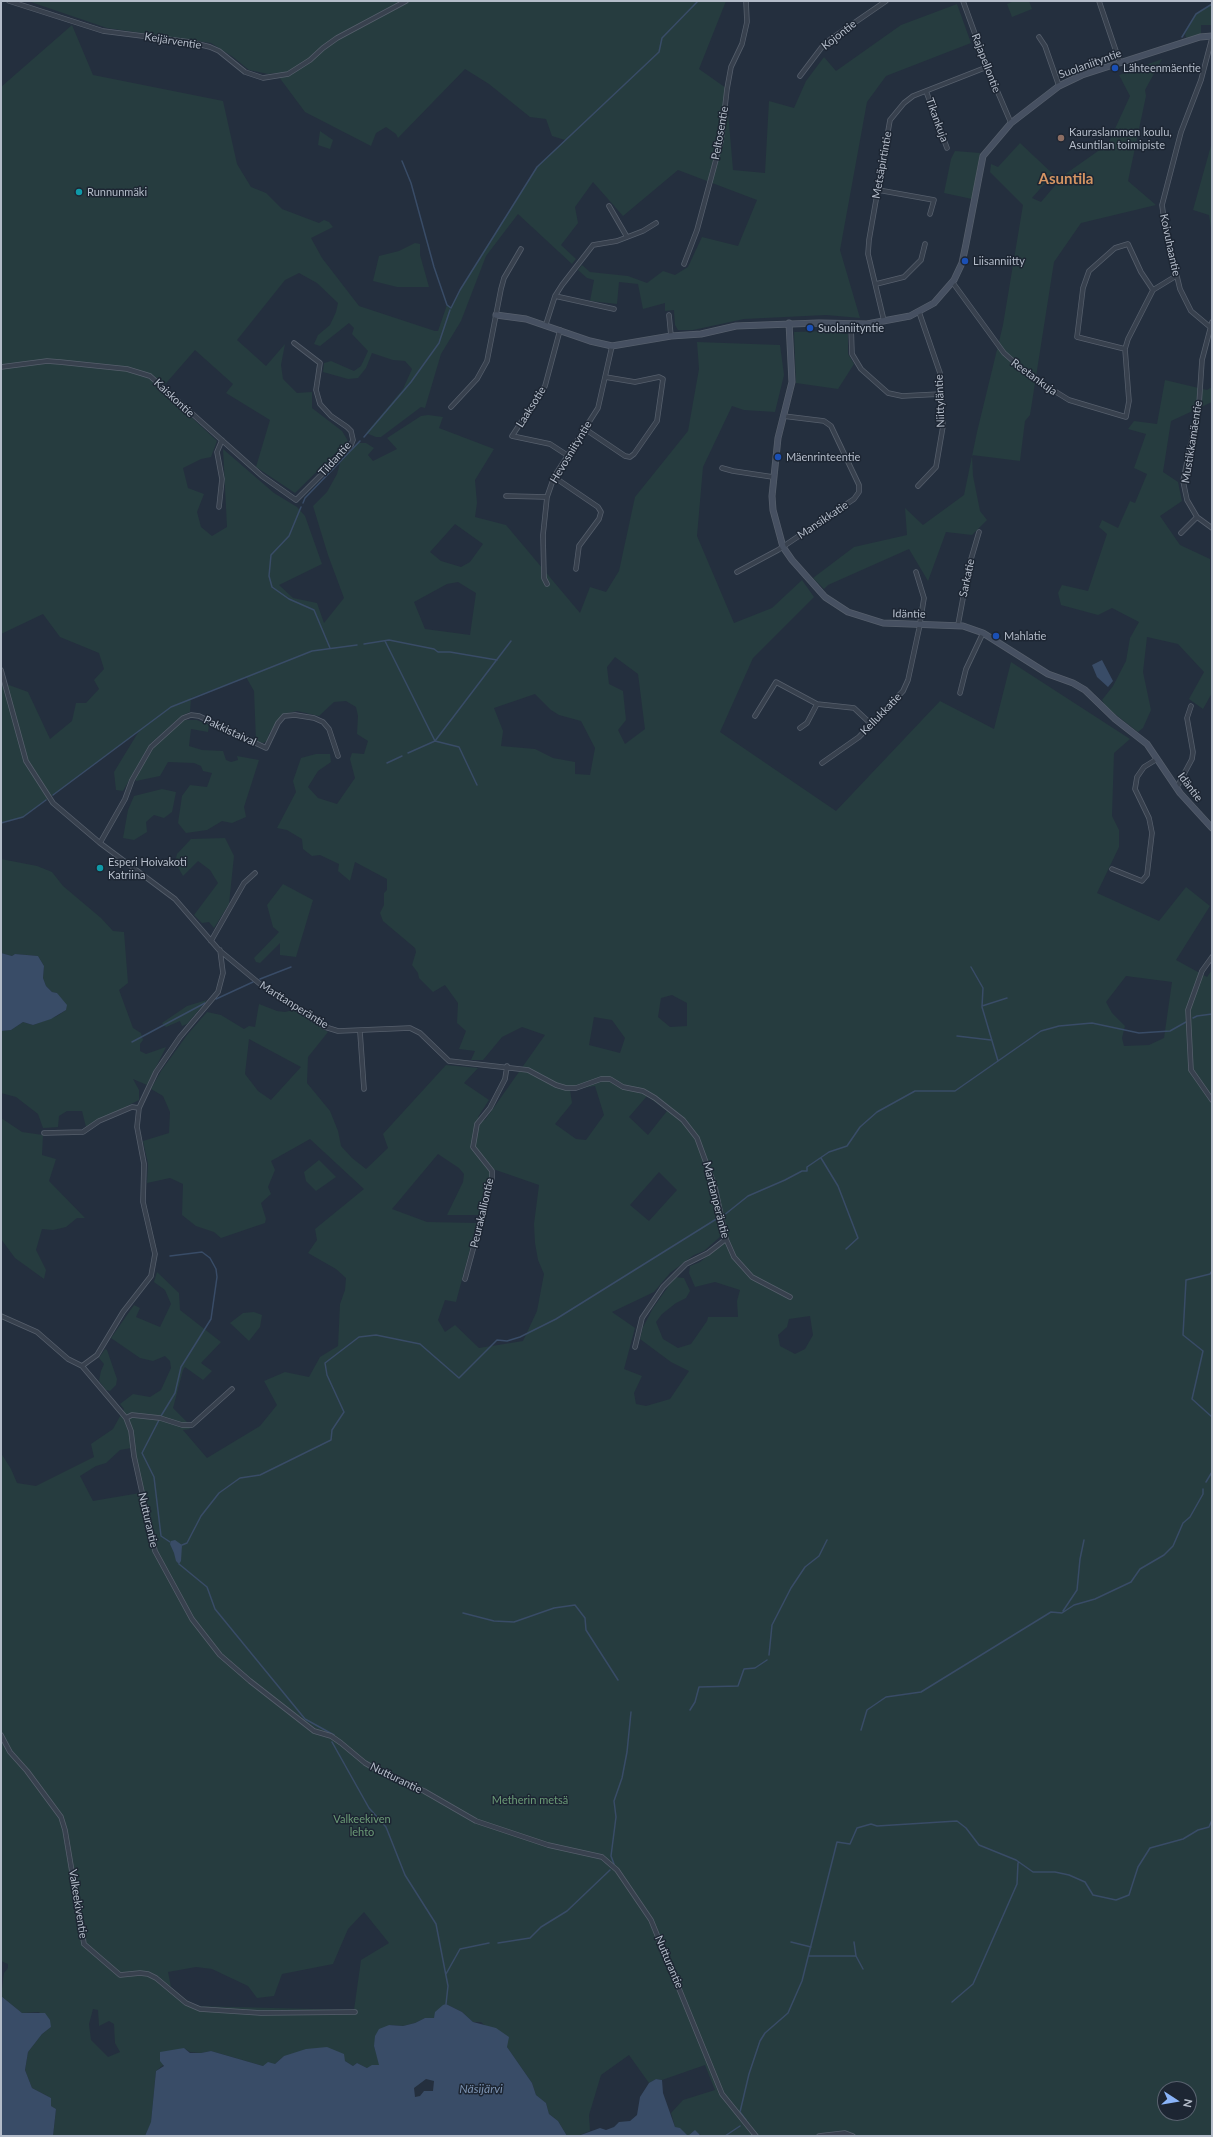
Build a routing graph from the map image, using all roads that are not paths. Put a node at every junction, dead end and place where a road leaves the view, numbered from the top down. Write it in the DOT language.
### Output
graph roads {
  1 [pos="9,1"];
  2 [pos="406,1"];
  3 [pos="746,1"];
  4 [pos="886,1"];
  5 [pos="963,1"];
  6 [pos="1099,1"];
  7 [pos="1039,37"];
  8 [pos="1212,37"];
  9 [pos="1120,63"];
  10 [pos="987,67"];
  11 [pos="800,76"];
  12 [pos="1059,86"];
  13 [pos="926,91"];
  14 [pos="1011,123"];
  15 [pos="947,148"];
  16 [pos="878,190"];
  17 [pos="608,206"];
  18 [pos="930,214"];
  19 [pos="656,223"];
  20 [pos="627,237"];
  21 [pos="925,244"];
  22 [pos="521,249"];
  23 [pos="684,264"];
  24 [pos="1176,276"];
  25 [pos="953,283"];
  26 [pos="876,284"];
  27 [pos="1153,290"];
  28 [pos="555,296"];
  29 [pos="614,309"];
  30 [pos="919,312"];
  31 [pos="496,315"];
  32 [pos="669,315"];
  33 [pos="884,321"];
  34 [pos="1212,322"];
  35 [pos="546,324"];
  36 [pos="789,324"];
  37 [pos="851,324"];
  38 [pos="1210,327"];
  39 [pos="560,330"];
  40 [pos="671,336"];
  41 [pos="294,343"];
  42 [pos="612,346"];
  43 [pos="1125,349"];
  44 [pos="1,367"];
  45 [pos="605,377"];
  46 [pos="941,394"];
  47 [pos="451,407"];
  48 [pos="783,416"];
  49 [pos="585,429"];
  50 [pos="222,440"];
  51 [pos="567,455"];
  52 [pos="722,468"];
  53 [pos="554,477"];
  54 [pos="773,477"];
  55 [pos="918,486"];
  56 [pos="506,496"];
  57 [pos="547,497"];
  58 [pos="296,500"];
  59 [pos="219,507"];
  60 [pos="1197,517"];
  61 [pos="1212,528"];
  62 [pos="979,532"];
  63 [pos="1181,533"];
  64 [pos="783,547"];
  65 [pos="576,569"];
  66 [pos="737,572"];
  67 [pos="916,572"];
  68 [pos="547,584"];
  69 [pos="920,624"];
  70 [pos="958,625"];
  71 [pos="983,633"];
  72 [pos="1,670"];
  73 [pos="2,681"];
  74 [pos="960,693"];
  75 [pos="817,704"];
  76 [pos="1191,706"];
  77 [pos="755,716"];
  78 [pos="871,724"];
  79 [pos="800,728"];
  80 [pos="338,756"];
  81 [pos="1158,759"];
  82 [pos="822,763"];
  83 [pos="1177,787"];
  84 [pos="1212,828"];
  85 [pos="100,843"];
  86 [pos="1112,869"];
  87 [pos="255,873"];
  88 [pos="211,941"];
  89 [pos="220,950"];
  90 [pos="1212,957"];
  91 [pos="360,1032"];
  92 [pos="507,1066"];
  93 [pos="364,1089"];
  94 [pos="1212,1100"];
  95 [pos="139,1108"];
  96 [pos="44,1133"];
  97 [pos="726,1239"];
  98 [pos="465,1279"];
  99 [pos="790,1297"];
  100 [pos="1,1316"];
  101 [pos="635,1347"];
  102 [pos="82,1366"];
  103 [pos="232,1389"];
  104 [pos="126,1418"];
  105 [pos="1,1735"];
  106 [pos="355,2012"];
  107 [pos="756,2136"];
  108 [pos="819,2136"];
  109 [pos="853,2136"];
  1 -- 2 [label="street, Keijärventie"];
  3 -- 23 [label="street, Peltosentie"];
  4 -- 11 [label="street, Kojontie"];
  5 -- 10 [label="street, Rajapellontie"];
  6 -- 9 [label="street"];
  7 -- 12 [label="street"];
  8 -- 9 [label="street, Suolaniityntie"];
  8 -- 24 [label="street, Koivuhaantie"];
  9 -- 12 [label="street, Suolaniityntie"];
  10 -- 13 [label="street, Metsäpirtintie"];
  10 -- 14 [label="street, Rajapellontie"];
  12 -- 14 [label="street, Suolaniityntie"];
  13 -- 15 [label="street, Tikankuja"];
  13 -- 16 [label="street, Metsäpirtintie"];
  14 -- 25 [label="street, Suolaniityntie"];
  16 -- 18 [label="street"];
  16 -- 26 [label="street, Metsäpirtintie"];
  17 -- 20 [label="street"];
  19 -- 20 [label="street"];
  20 -- 28 [label="street"];
  21 -- 26 [label="street"];
  22 -- 31 [label="street"];
  24 -- 27 [label="street"];
  24 -- 38 [label="street, Koivuhaantie"];
  25 -- 30 [label="street, Suolaniityntie"];
  25 -- 43 [label="street, Reetankuja"];
  26 -- 33 [label="street, Metsäpirtintie"];
  27 -- 43 [label="street"];
  27 -- 43 [label="street"];
  28 -- 29 [label="street"];
  28 -- 35 [label="street"];
  30 -- 33 [label="street, Suolaniityntie"];
  30 -- 46 [label="street, Niittyläntie"];
  31 -- 35 [label="street, Suolaniityntie"];
  31 -- 47 [label="street"];
  32 -- 40 [label="street"];
  33 -- 37 [label="street, Suolaniityntie"];
  34 -- 38 [label="street, Mustikkamäentie"];
  35 -- 39 [label="street, Suolaniityntie"];
  36 -- 37 [label="street, Suolaniityntie"];
  36 -- 40 [label="street, Suolaniityntie"];
  36 -- 48 [label="street, Idäntie"];
  37 -- 46 [label="street"];
  38 -- 60 [label="street, Mustikkamäentie"];
  39 -- 42 [label="street, Suolaniityntie"];
  39 -- 51 [label="street, Laaksotie"];
  40 -- 42 [label="street, Suolaniityntie"];
  41 -- 58 [label="street, Tildantie"];
  42 -- 45 [label="street, Hevosniityntie"];
  44 -- 50 [label="street, Kaiskontie"];
  45 -- 49 [label="street, Hevosniityntie"];
  45 -- 49 [label="street"];
  46 -- 55 [label="street, Niittyläntie"];
  48 -- 54 [label="street, Idäntie"];
  48 -- 64 [label="street, Mansikkatie"];
  49 -- 51 [label="street, Hevosniityntie"];
  50 -- 58 [label="street, Kaiskontie"];
  50 -- 59 [label="street"];
  51 -- 53 [label="street, Hevosniityntie"];
  52 -- 54 [label="street"];
  53 -- 57 [label="street, Hevosniityntie"];
  53 -- 65 [label="street"];
  54 -- 64 [label="street, Idäntie"];
  56 -- 57 [label="street"];
  57 -- 68 [label="street, Hevosniityntie"];
  60 -- 61 [label="street, Mustikkamäentie"];
  60 -- 63 [label="street"];
  62 -- 70 [label="street, Sarkatie"];
  64 -- 66 [label="street"];
  64 -- 69 [label="street, Idäntie"];
  67 -- 69 [label="street, Kellukkatie"];
  69 -- 70 [label="street, Idäntie"];
  69 -- 78 [label="street, Kellukkatie"];
  70 -- 71 [label="street, Idäntie"];
  71 -- 74 [label="street"];
  71 -- 81 [label="street, Idäntie"];
  72 -- 73 [label="street, Marttanperäntie"];
  73 -- 85 [label="street, Marttanperäntie"];
  75 -- 77 [label="street"];
  75 -- 78 [label="street"];
  75 -- 79 [label="street"];
  76 -- 83 [label="street"];
  78 -- 82 [label="street, Kellukkatie"];
  80 -- 85 [label="street, Pakkistaival"];
  81 -- 83 [label="street, Idäntie"];
  81 -- 86 [label="street"];
  83 -- 84 [label="street, Idäntie"];
  85 -- 88 [label="street, Marttanperäntie"];
  87 -- 88 [label="street"];
  88 -- 89 [label="street, Marttanperäntie"];
  89 -- 91 [label="street, Marttanperäntie"];
  89 -- 95 [label="street"];
  90 -- 94 [label="street"];
  91 -- 92 [label="street, Marttanperäntie"];
  91 -- 93 [label="street"];
  92 -- 97 [label="street, Marttanperäntie"];
  92 -- 98 [label="street, Peurakalliontie"];
  95 -- 96 [label="street"];
  95 -- 102 [label="street"];
  97 -- 99 [label="street, Marttanperäntie"];
  97 -- 101 [label="street"];
  100 -- 102 [label="street"];
  102 -- 104 [label="street, Nutturantie"];
  103 -- 104 [label="street"];
  104 -- 107 [label="street, Nutturantie"];
  105 -- 106 [label="street, Valkeekiventie"];
  108 -- 109 [label="street"];
}
